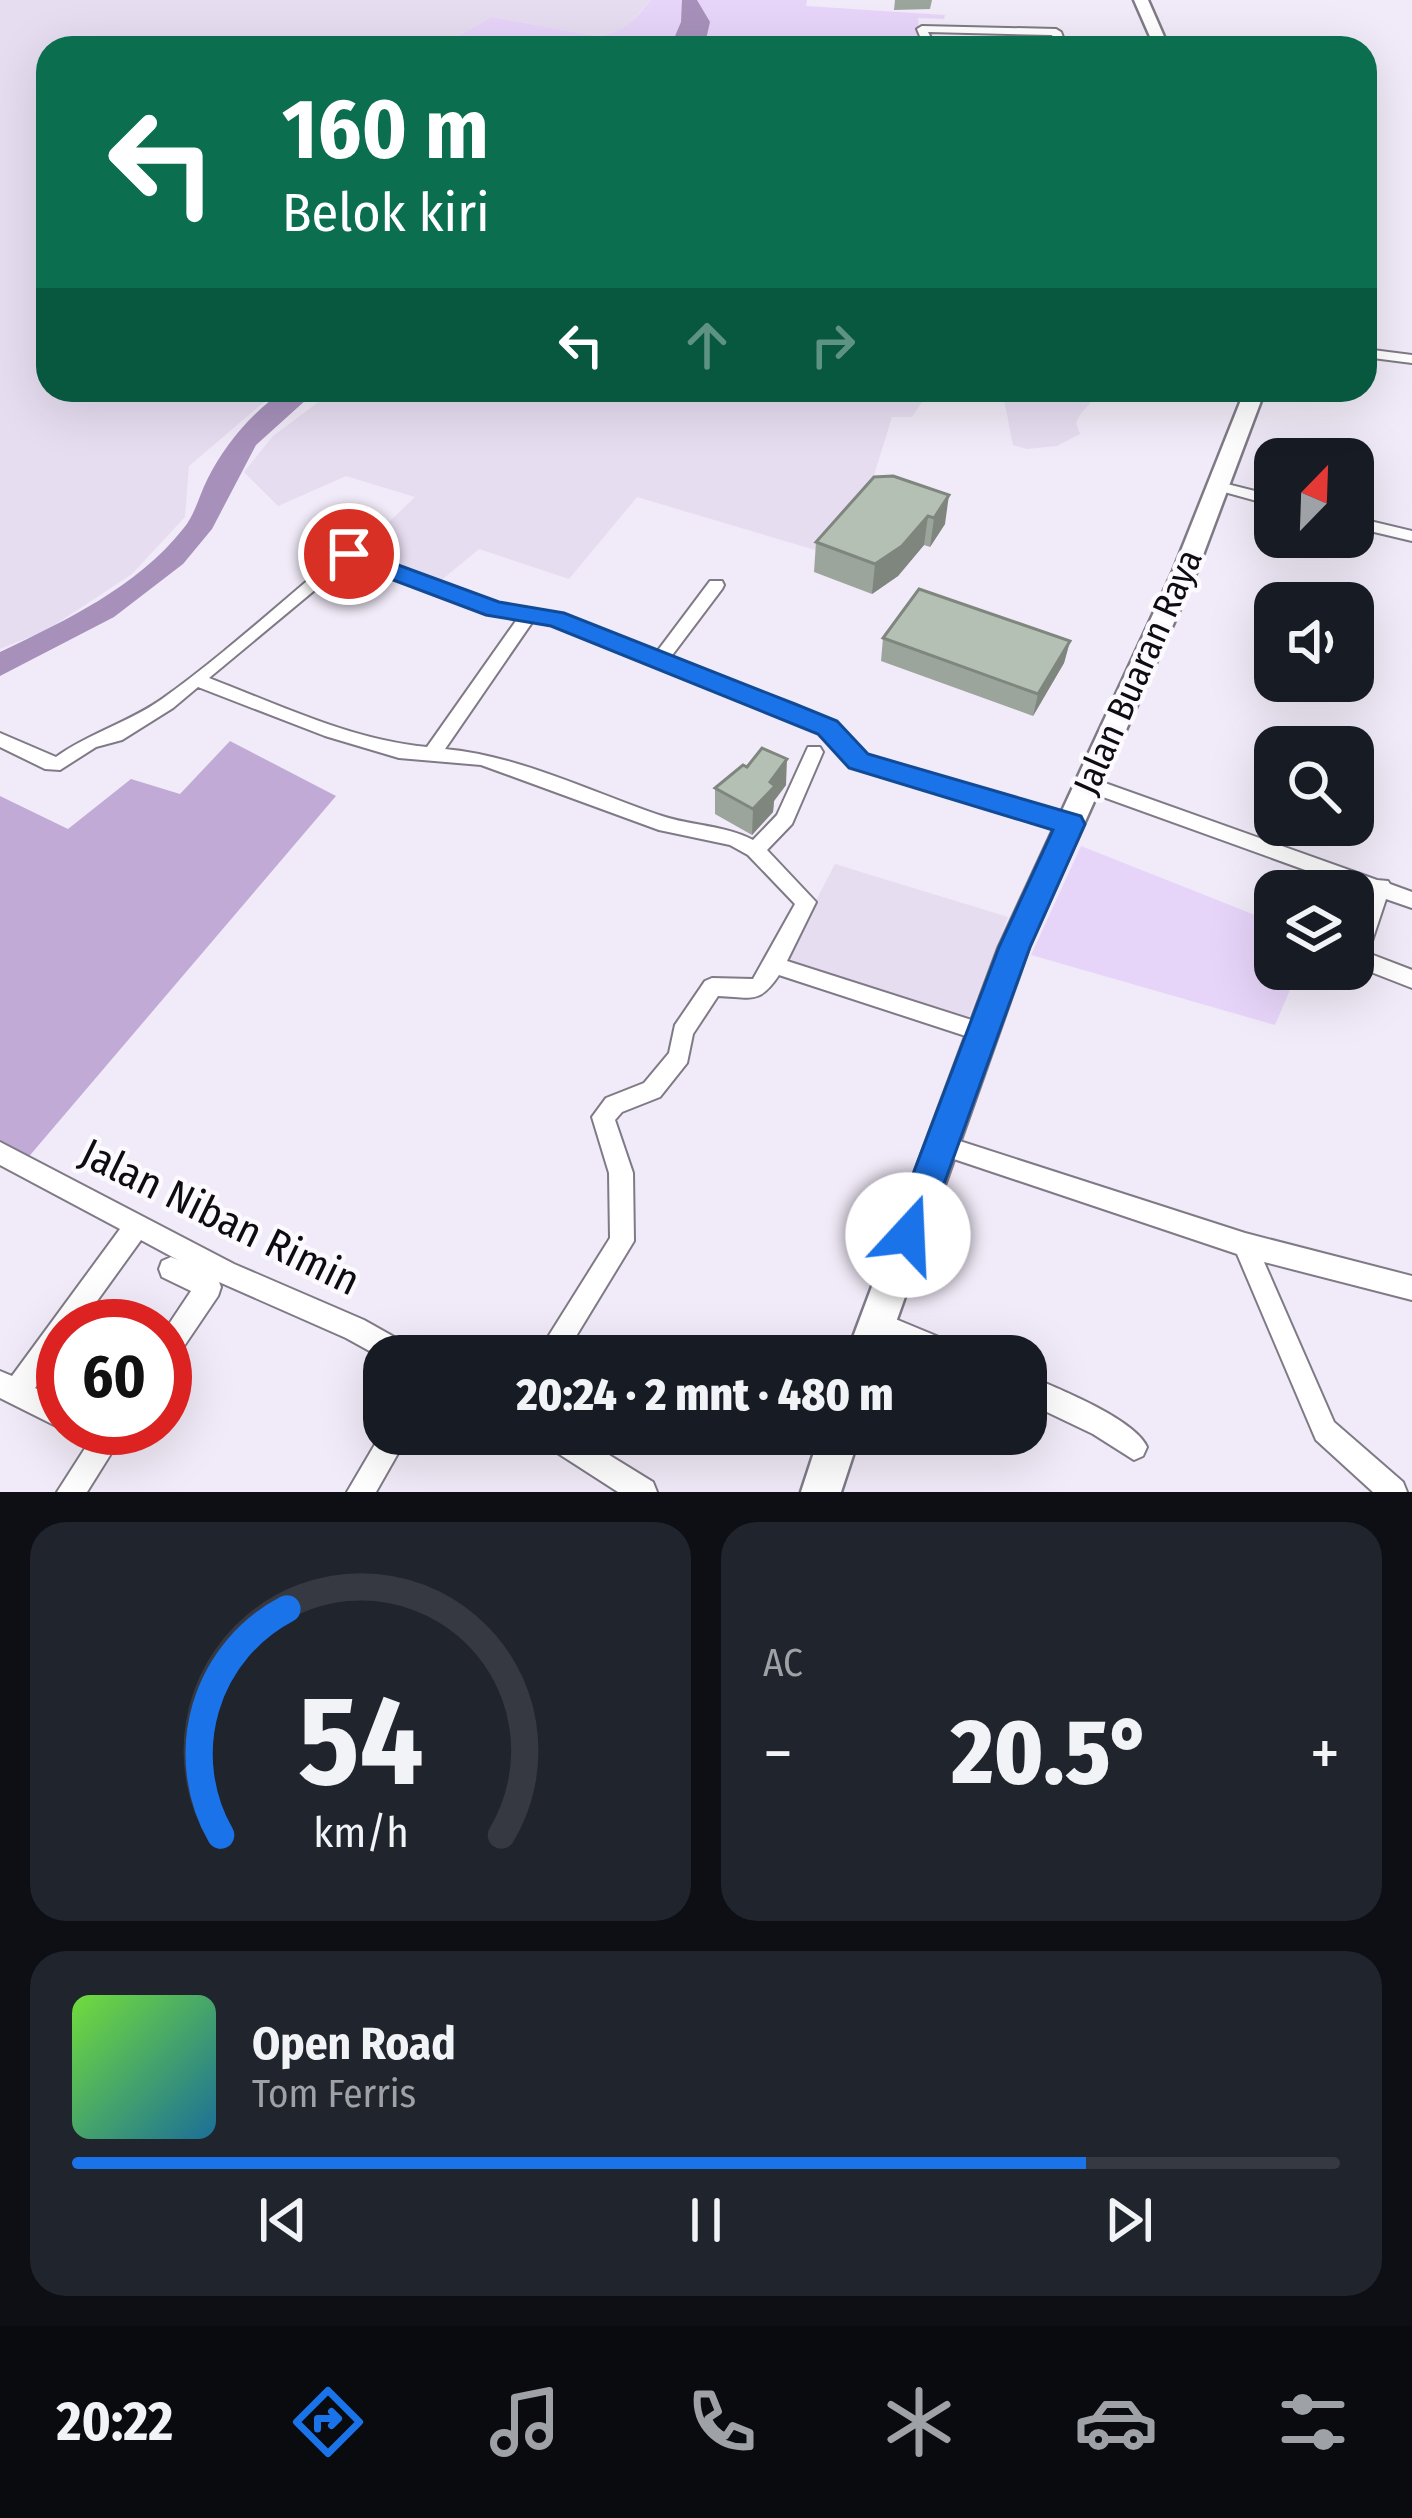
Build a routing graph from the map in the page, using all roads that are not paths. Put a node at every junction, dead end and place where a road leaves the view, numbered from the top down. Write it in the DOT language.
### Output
graph roads {
  1 [pos="1126,0"];
  2 [pos="1141,0"];
  3 [pos="1014,30"];
  4 [pos="925,36"];
  5 [pos="1015,36"];
  6 [pos="1059,36"];
  7 [pos="1140,36"];
  8 [pos="1157,36"];
  9 [pos="1377,355"];
  10 [pos="1412,359"];
  11 [pos="1250,402"];
  12 [pos="1215,485"];
  13 [pos="1254,495"];
  14 [pos="1374,527"];
  15 [pos="1412,536"];
  16 [pos="716,585"];
  17 [pos="529,615"];
  18 [pos="660,660"];
  19 [pos="196,680"];
  20 [pos="0,739"];
  21 [pos="814,752"];
  22 [pos="432,754"];
  23 [pos="1088,784"];
  24 [pos="1070,824"];
  25 [pos="755,850"];
  26 [pos="1382,886"];
  27 [pos="1412,900"];
  28 [pos="1374,906"];
  29 [pos="774,965"];
  30 [pos="1374,965"];
  31 [pos="1412,979"];
  32 [pos="981,1032"];
  33 [pos="941,1145"];
  34 [pos="0,1153"];
  35 [pos="137,1226"];
  36 [pos="1245,1245"];
  37 [pos="171,1269"];
  38 [pos="1412,1288"];
  39 [pos="84,1299"];
  40 [pos="192,1312"];
  41 [pos="876,1324"];
  42 [pos="562,1335"];
  43 [pos="873,1335"];
  44 [pos="902,1335"];
  45 [pos="363,1336"];
  46 [pos="36,1357"];
  47 [pos="8,1388"];
  48 [pos="1047,1398"];
  49 [pos="36,1402"];
  50 [pos="1134,1447"];
  51 [pos="90,1455"];
  52 [pos="384,1455"];
  53 [pos="584,1455"];
  54 [pos="833,1455"];
  55 [pos="71,1492"];
  56 [pos="362,1492"];
  57 [pos="643,1492"];
  58 [pos="821,1492"];
  59 [pos="1393,1492"];
  1 -- 7 [label="main road"];
  2 -- 8 [label="main road"];
  3 -- 4 [label="street"];
  3 -- 5 [label="street"];
  3 -- 6 [label="street"];
  9 -- 10 [label="street"];
  11 -- 12 [label="main road, Jalan Buaran Raya"];
  12 -- 13 [label="street"];
  12 -- 23 [label="main road, Jalan Buaran Raya"];
  14 -- 15 [label="street"];
  16 -- 18 [label="street"];
  17 -- 18 [label="street"];
  17 -- 19 [label="street"];
  17 -- 22 [label="street"];
  18 -- 24 [label="street"];
  19 -- 20 [label="street"];
  19 -- 22 [label="street"];
  21 -- 25 [label="street"];
  22 -- 25 [label="street"];
  23 -- 24 [label="main road, Jalan Buaran Raya"];
  23 -- 26 [label="street"];
  24 -- 32 [label="main road, Jalan Buaran Raya"];
  25 -- 29 [label="street"];
  26 -- 27 [label="street"];
  26 -- 28 [label="street"];
  29 -- 32 [label="street"];
  29 -- 42 [label="street"];
  30 -- 31 [label="street"];
  32 -- 33 [label="main road, Jalan Buaran Raya"];
  33 -- 36 [label="street"];
  33 -- 41 [label="main road, Jalan Buaran Raya"];
  34 -- 35 [label="street, Jalan Niban Rimin"];
  35 -- 39 [label="street"];
  35 -- 45 [label="street, Jalan Niban Rimin"];
  36 -- 38 [label="street"];
  36 -- 59 [label="street"];
  37 -- 40 [label="street"];
  41 -- 43 [label="main road, Jalan Buaran Raya"];
  41 -- 44 [label="street"];
  46 -- 47 [label="street"];
  47 -- 49 [label="street"];
  48 -- 50 [label="street"];
  51 -- 55 [label="street"];
  52 -- 56 [label="street"];
  53 -- 57 [label="street"];
  54 -- 58 [label="main road"];
}
